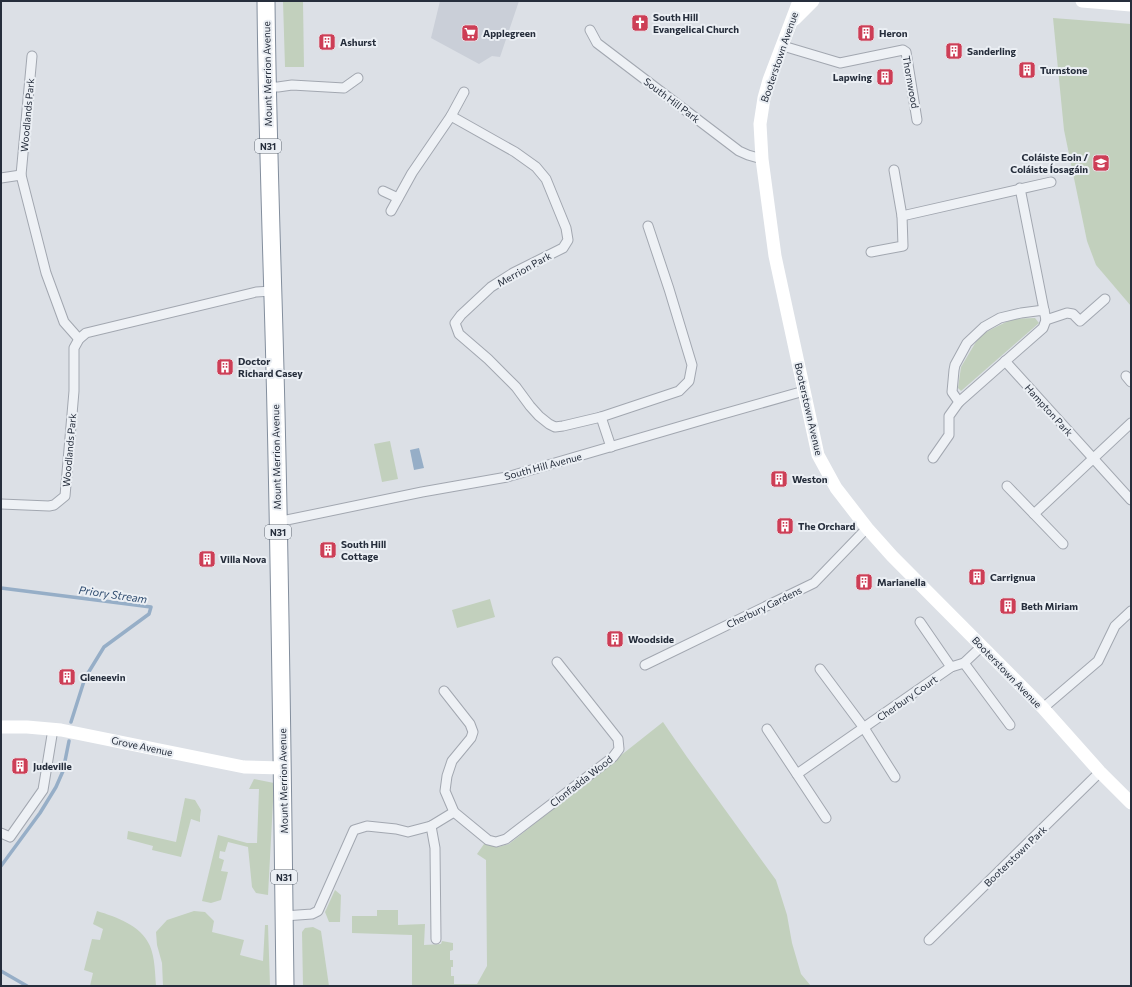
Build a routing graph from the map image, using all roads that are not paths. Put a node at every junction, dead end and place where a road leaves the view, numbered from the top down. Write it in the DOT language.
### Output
graph roads {
  1 [pos="266,1"];
  2 [pos="790,1"];
  3 [pos="799,1"];
  4 [pos="813,1"];
  5 [pos="1082,1"];
  6 [pos="1131,5"];
  7 [pos="790,24"];
  8 [pos="590,30"];
  9 [pos="783,46"];
  10 [pos="32,56"];
  11 [pos="358,78"];
  12 [pos="267,87"];
  13 [pos="464,92"];
  14 [pos="451,116"];
  15 [pos="917,120"];
  16 [pos="762,159"];
  17 [pos="894,170"];
  18 [pos="21,175"];
  19 [pos="1,178"];
  20 [pos="1051,182"];
  21 [pos="1020,188"];
  22 [pos="383,191"];
  23 [pos="398,198"];
  24 [pos="391,211"];
  25 [pos="902,216"];
  26 [pos="648,226"];
  27 [pos="871,252"];
  28 [pos="272,291"];
  29 [pos="1105,299"];
  30 [pos="1045,315"];
  31 [pos="79,339"];
  32 [pos="1005,362"];
  33 [pos="804,391"];
  34 [pos="959,402"];
  35 [pos="601,417"];
  36 [pos="1131,423"];
  37 [pos="611,447"];
  38 [pos="933,458"];
  39 [pos="1093,459"];
  40 [pos="1007,486"];
  41 [pos="1131,500"];
  42 [pos="1,504"];
  43 [pos="1034,514"];
  44 [pos="277,522"];
  45 [pos="868,528"];
  46 [pos="1063,544"];
  47 [pos="1131,611"];
  48 [pos="920,622"];
  49 [pos="982,646"];
  50 [pos="557,662"];
  51 [pos="964,663"];
  52 [pos="645,665"];
  53 [pos="950,667"];
  54 [pos="820,668"];
  55 [pos="444,691"];
  56 [pos="1042,708"];
  57 [pos="1010,725"];
  58 [pos="1,727"];
  59 [pos="864,728"];
  60 [pos="53,729"];
  61 [pos="767,729"];
  62 [pos="283,768"];
  63 [pos="1100,772"];
  64 [pos="797,774"];
  65 [pos="895,778"];
  66 [pos="1131,803"];
  67 [pos="454,812"];
  68 [pos="826,818"];
  69 [pos="431,826"];
  70 [pos="1,833"];
  71 [pos="284,916"];
  72 [pos="436,939"];
  73 [pos="929,940"];
  74 [pos="285,986"];
  1 -- 12 [label="highway, Mount Merrion Avenue / N31"];
  2 -- 7 [label="street"];
  3 -- 7 [label="street, Booterstown Avenue"];
  4 -- 7 [label="street"];
  5 -- 6 [label="street"];
  7 -- 9 [label="street, Booterstown Avenue"];
  8 -- 16 [label="street, South Hill Park"];
  9 -- 15 [label="street, Thornwood"];
  9 -- 16 [label="street, Booterstown Avenue"];
  10 -- 18 [label="street, Woodlands Park"];
  11 -- 12 [label="street"];
  12 -- 28 [label="highway, Mount Merrion Avenue / N31"];
  13 -- 14 [label="street"];
  14 -- 23 [label="street"];
  14 -- 35 [label="street, Merrion Park"];
  16 -- 33 [label="street, Booterstown Avenue"];
  17 -- 25 [label="street"];
  18 -- 19 [label="street"];
  18 -- 31 [label="street, Woodlands Park"];
  20 -- 21 [label="street"];
  21 -- 25 [label="street"];
  21 -- 30 [label="street"];
  22 -- 23 [label="street"];
  23 -- 24 [label="street"];
  25 -- 27 [label="street"];
  26 -- 35 [label="street, Merrion Park"];
  28 -- 31 [label="street"];
  28 -- 44 [label="highway, Mount Merrion Avenue / N31"];
  29 -- 30 [label="street"];
  30 -- 32 [label="street"];
  30 -- 34 [label="street"];
  31 -- 42 [label="street, Woodlands Park"];
  32 -- 34 [label="street"];
  32 -- 39 [label="street, Hampton Park"];
  33 -- 37 [label="street, South Hill Avenue"];
  33 -- 45 [label="street, Booterstown Avenue"];
  34 -- 38 [label="street"];
  35 -- 37 [label="street"];
  36 -- 39 [label="street"];
  37 -- 44 [label="street, South Hill Avenue"];
  39 -- 41 [label="street, Hampton Park"];
  39 -- 43 [label="street"];
  40 -- 43 [label="street"];
  43 -- 46 [label="street"];
  44 -- 62 [label="highway, Mount Merrion Avenue / N31"];
  45 -- 49 [label="street, Booterstown Avenue"];
  45 -- 52 [label="street, Cherbury Gardens"];
  47 -- 56 [label="street"];
  48 -- 53 [label="street"];
  49 -- 51 [label="street, Cherbury Court"];
  49 -- 56 [label="street, Booterstown Avenue"];
  50 -- 67 [label="street, Clonfadda Wood"];
  51 -- 53 [label="street, Cherbury Court"];
  51 -- 57 [label="street"];
  53 -- 59 [label="street, Cherbury Court"];
  54 -- 59 [label="street"];
  55 -- 67 [label="street, Clonfadda Wood"];
  56 -- 63 [label="street, Booterstown Avenue"];
  58 -- 60 [label="street, Grove Avenue"];
  59 -- 64 [label="street, Cherbury Court"];
  59 -- 65 [label="street"];
  60 -- 62 [label="street, Grove Avenue"];
  60 -- 70 [label="street"];
  61 -- 64 [label="street"];
  62 -- 71 [label="highway, Mount Merrion Avenue / N31"];
  63 -- 66 [label="street, Booterstown Avenue"];
  63 -- 73 [label="street, Booterstown Park"];
  64 -- 68 [label="street"];
  67 -- 69 [label="street"];
  69 -- 71 [label="street"];
  69 -- 72 [label="street"];
  71 -- 74 [label="highway, Mount Merrion Avenue / N31"];
}
